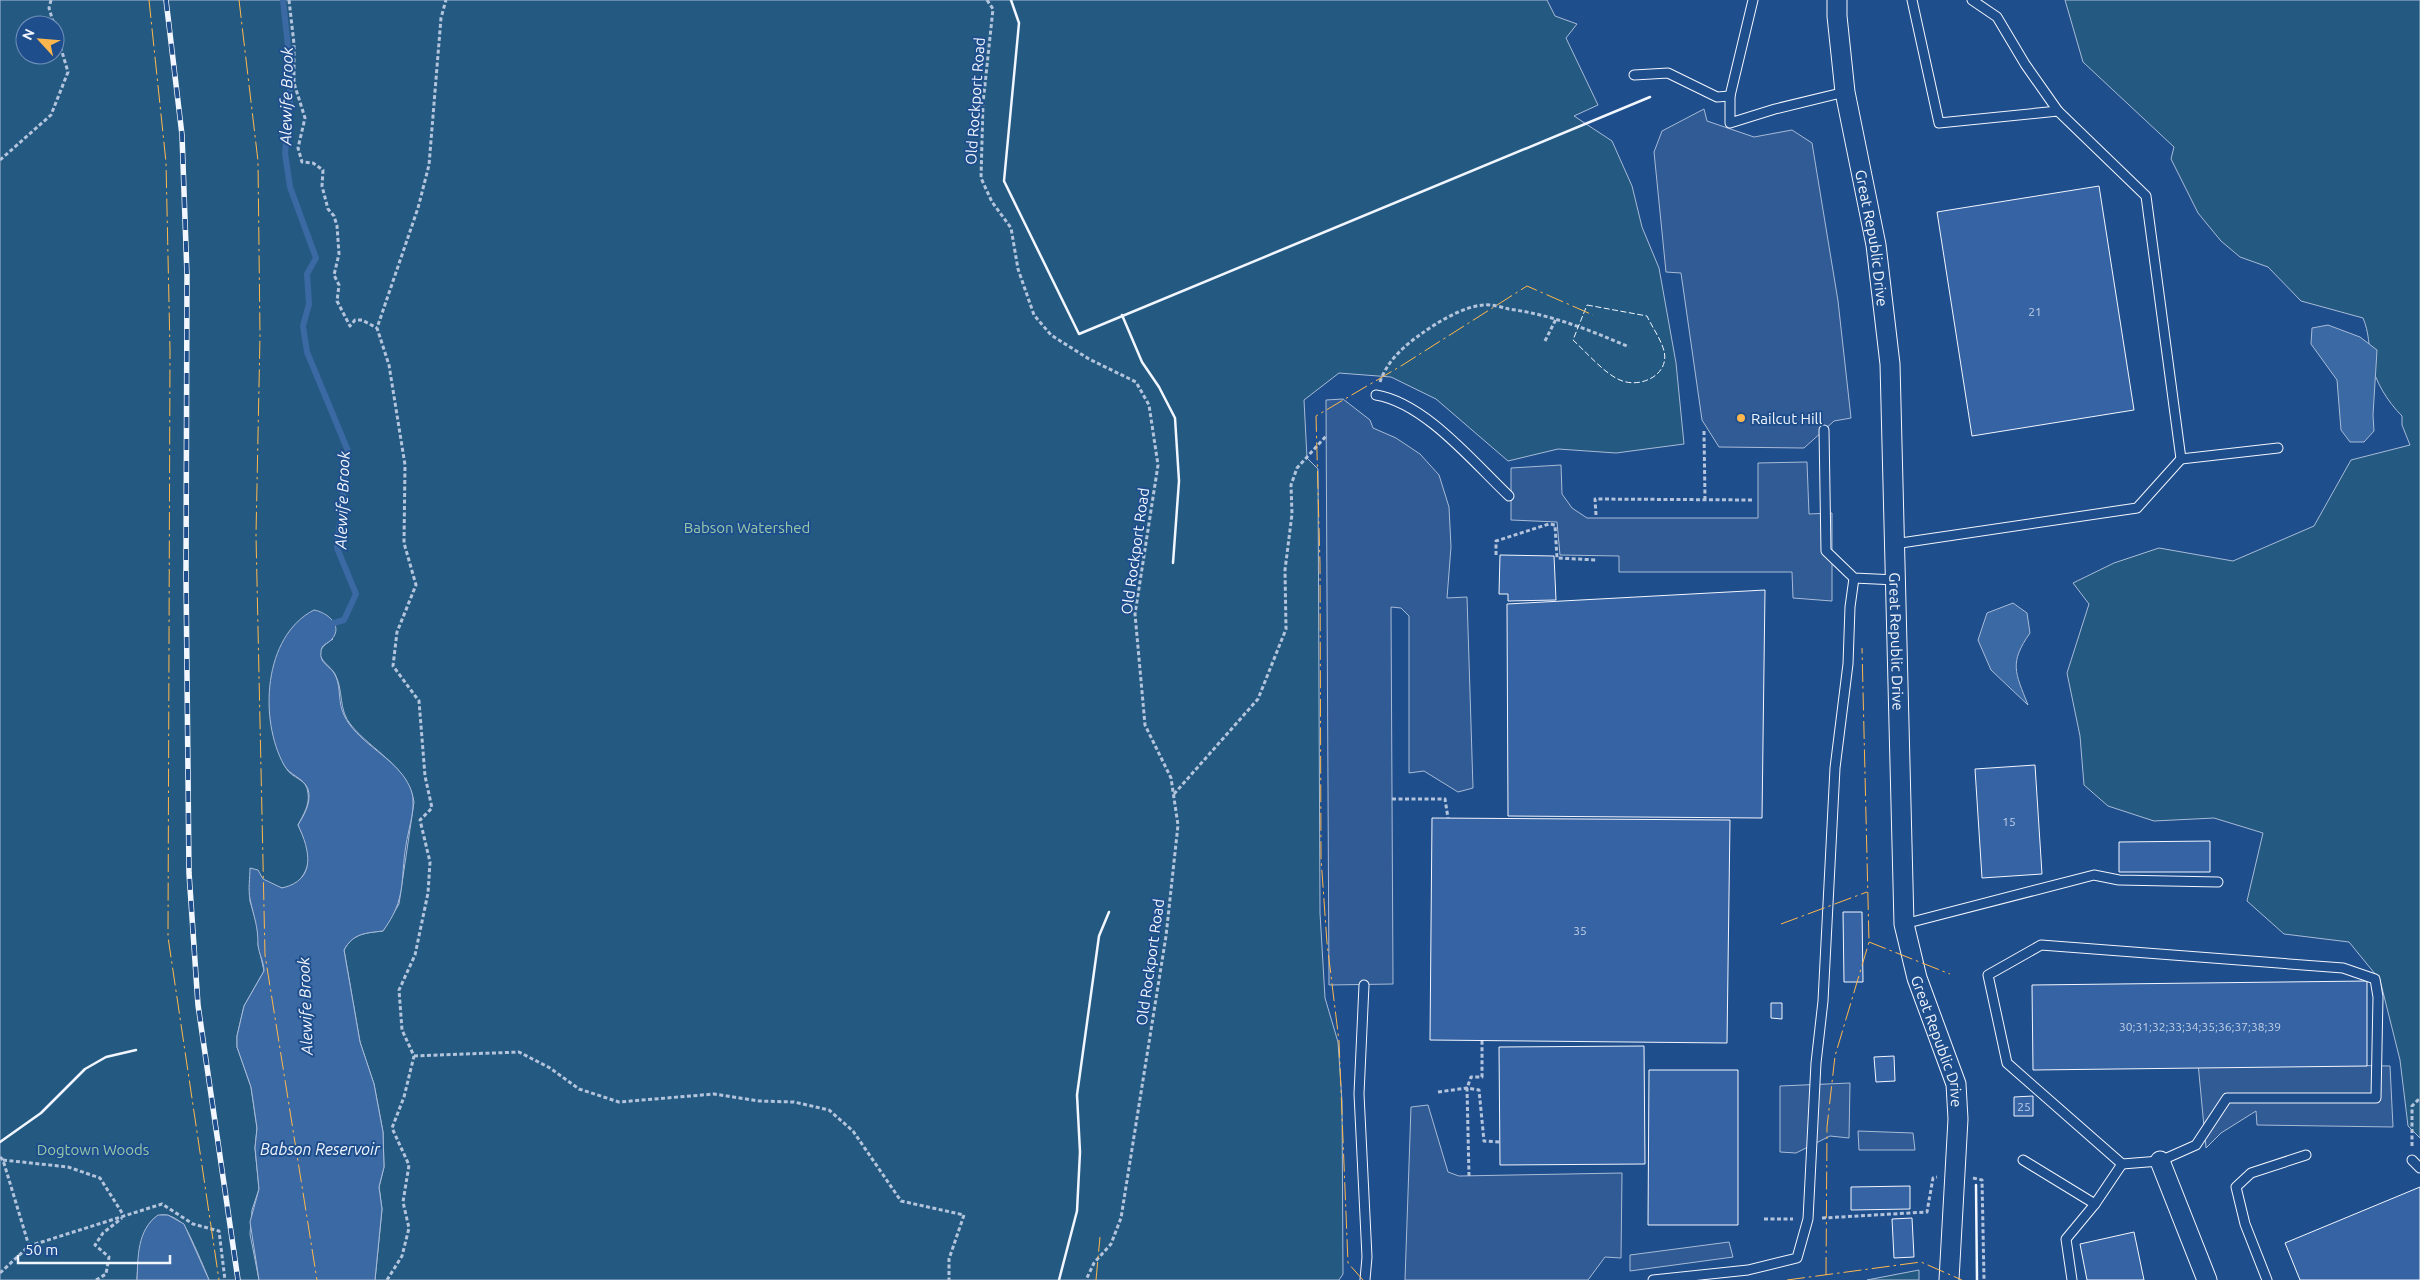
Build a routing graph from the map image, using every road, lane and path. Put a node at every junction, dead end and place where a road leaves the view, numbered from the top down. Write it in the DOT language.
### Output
graph roads {
  1 [pos="51,0"];
  2 [pos="289,0"];
  3 [pos="446,0"];
  4 [pos="987,0"];
  5 [pos="1753,0"];
  6 [pos="1838,0"];
  7 [pos="1912,0"];
  8 [pos="1972,0"];
  9 [pos="51,15"];
  10 [pos="65,62"];
  11 [pos="1634,75"];
  12 [pos="1845,92"];
  13 [pos="1730,96"];
  14 [pos="2058,111"];
  15 [pos="0,160"];
  16 [pos="1556,319"];
  17 [pos="377,328"];
  18 [pos="1545,341"];
  19 [pos="1629,347"];
  20 [pos="1376,395"];
  21 [pos="1824,430"];
  22 [pos="1704,431"];
  23 [pos="1327,435"];
  24 [pos="2278,448"];
  25 [pos="2181,460"];
  26 [pos="1508,496"];
  27 [pos="1705,499"];
  28 [pos="1754,500"];
  29 [pos="1596,515"];
  30 [pos="1894,544"];
  31 [pos="1496,555"];
  32 [pos="1597,560"];
  33 [pos="1854,578"];
  34 [pos="1896,580"];
  35 [pos="1173,795"];
  36 [pos="1392,799"];
  37 [pos="1448,818"];
  38 [pos="2218,882"];
  39 [pos="1904,924"];
  40 [pos="1364,984"];
  41 [pos="1482,1041"];
  42 [pos="414,1056"];
  43 [pos="1467,1088"];
  44 [pos="1438,1092"];
  45 [pos="2420,1098"];
  46 [pos="1500,1142"];
  47 [pos="2306,1155"];
  48 [pos="0,1156"];
  49 [pos="3,1160"];
  50 [pos="2024,1160"];
  51 [pos="2412,1160"];
  52 [pos="2160,1161"];
  53 [pos="2122,1164"];
  54 [pos="2420,1168"];
  55 [pos="1955,1175"];
  56 [pos="1469,1176"];
  57 [pos="2095,1204"];
  58 [pos="124,1216"];
  59 [pos="1808,1218"];
  60 [pos="1764,1219"];
  61 [pos="29,1246"];
  62 [pos="0,1273"];
  63 [pos="96,1280"];
  64 [pos="225,1280"];
  65 [pos="387,1280"];
  66 [pos="950,1280"];
  67 [pos="1086,1280"];
  68 [pos="1364,1280"];
  69 [pos="1652,1280"];
  70 [pos="1949,1280"];
  71 [pos="1984,1280"];
  72 [pos="2072,1280"];
  73 [pos="2207,1280"];
  74 [pos="2267,1280"];
  1 -- 9 [label="path"];
  2 -- 17 [label="path"];
  3 -- 17 [label="path"];
  4 -- 35 [label="path, Old Rockport Road"];
  5 -- 13 [label="lane"];
  6 -- 12 [label="street, Great Republic Drive"];
  7 -- 14 [label="lane"];
  8 -- 14 [label="lane"];
  10 -- 15 [label="path"];
  11 -- 13 [label="lane"];
  12 -- 13 [label="lane"];
  12 -- 30 [label="street, Great Republic Drive"];
  14 -- 25 [label="lane"];
  16 -- 18 [label="path"];
  16 -- 19 [label="path"];
  16 -- 20 [label="path"];
  17 -- 42 [label="path"];
  20 -- 26 [label="lane"];
  21 -- 33 [label="lane"];
  22 -- 27 [label="path"];
  23 -- 35 [label="path"];
  24 -- 25 [label="lane"];
  25 -- 30 [label="lane"];
  27 -- 28 [label="path"];
  27 -- 29 [label="path"];
  30 -- 34 [label="street, Great Republic Drive"];
  31 -- 32 [label="path"];
  33 -- 34 [label="lane"];
  33 -- 59 [label="lane"];
  34 -- 39 [label="street, Great Republic Drive"];
  35 -- 67 [label="path, Old Rockport Road"];
  36 -- 37 [label="path"];
  38 -- 39 [label="lane"];
  39 -- 55 [label="street, Great Republic Drive"];
  40 -- 68 [label="lane"];
  41 -- 43 [label="path"];
  42 -- 65 [label="path"];
  42 -- 66 [label="path"];
  43 -- 44 [label="path"];
  43 -- 46 [label="path"];
  43 -- 56 [label="path"];
  45 -- 51 [label="path"];
  47 -- 74 [label="lane"];
  48 -- 49 [label="path"];
  49 -- 58 [label="path"];
  49 -- 61 [label="path"];
  50 -- 57 [label="lane"];
  51 -- 54 [label="lane"];
  52 -- 53 [label="lane"];
  52 -- 53 [label="lane"];
  52 -- 73 [label="street"];
  53 -- 57 [label="lane"];
  55 -- 59 [label="path"];
  55 -- 70 [label="street, Great Republic Drive"];
  55 -- 71 [label="path"];
  57 -- 72 [label="lane"];
  58 -- 61 [label="path"];
  58 -- 63 [label="path"];
  58 -- 64 [label="path"];
  59 -- 60 [label="path"];
  59 -- 69 [label="lane"];
  61 -- 62 [label="path"];
}
